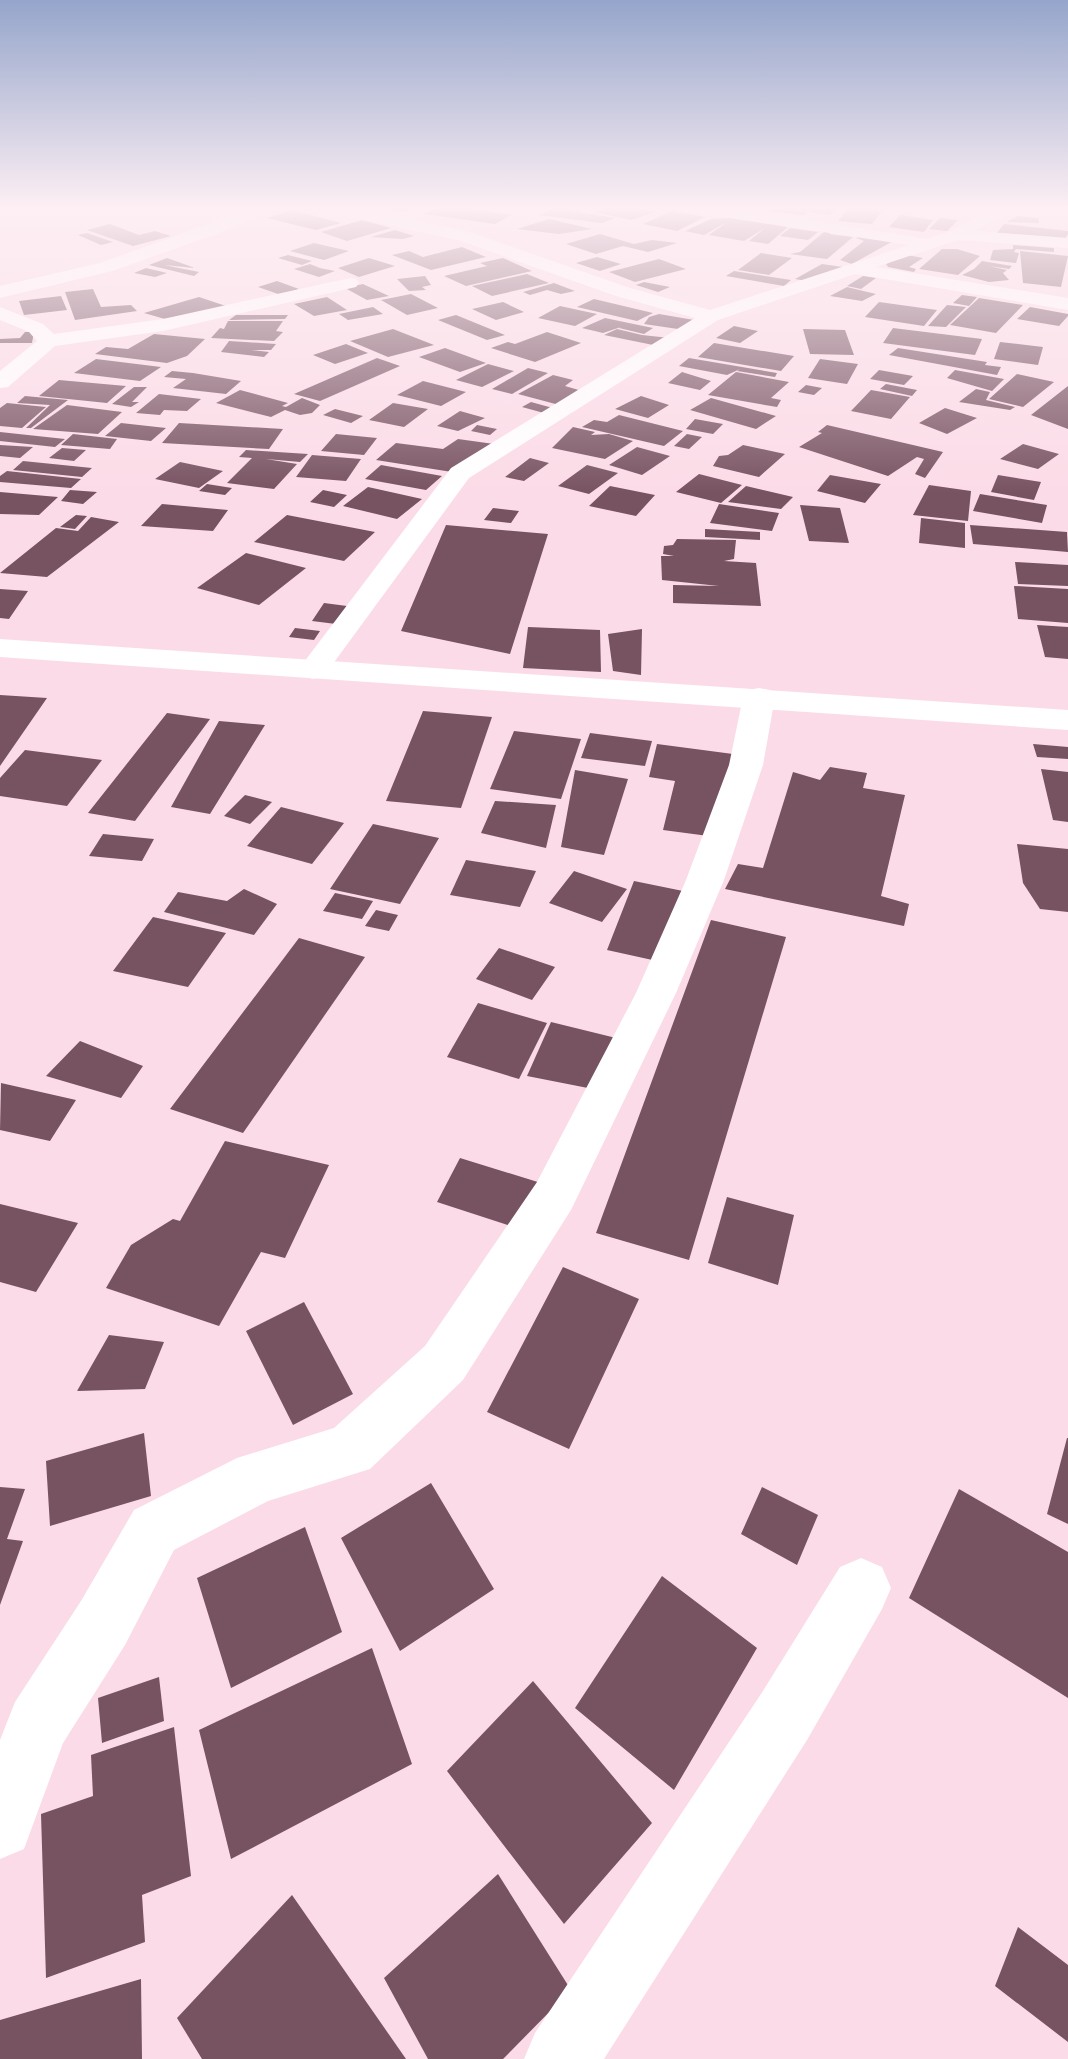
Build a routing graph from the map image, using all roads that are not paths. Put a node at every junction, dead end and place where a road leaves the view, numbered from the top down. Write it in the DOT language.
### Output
graph roads {
  1 [pos="271,302"];
  2 [pos="660,302"];
  3 [pos="753,302"];
  4 [pos="0,313"];
  5 [pos="711,316"];
  6 [pos="49,341"];
  7 [pos="0,382"];
  8 [pos="0,648"];
  9 [pos="313,670"];
  10 [pos="759,697"];
  11 [pos="1068,720"];
  12 [pos="861,1588"];
  13 [pos="0,1825"];
  14 [pos="561,2059"];
  1 -- 6 [label="street"];
  2 -- 5 [label="street"];
  3 -- 5 [label="street"];
  4 -- 6 [label="street"];
  5 -- 9 [label="street"];
  6 -- 7 [label="street"];
  8 -- 9 [label="street"];
  9 -- 10 [label="street"];
  10 -- 11 [label="street"];
  10 -- 13 [label="street"];
  12 -- 14 [label="street"];
}
